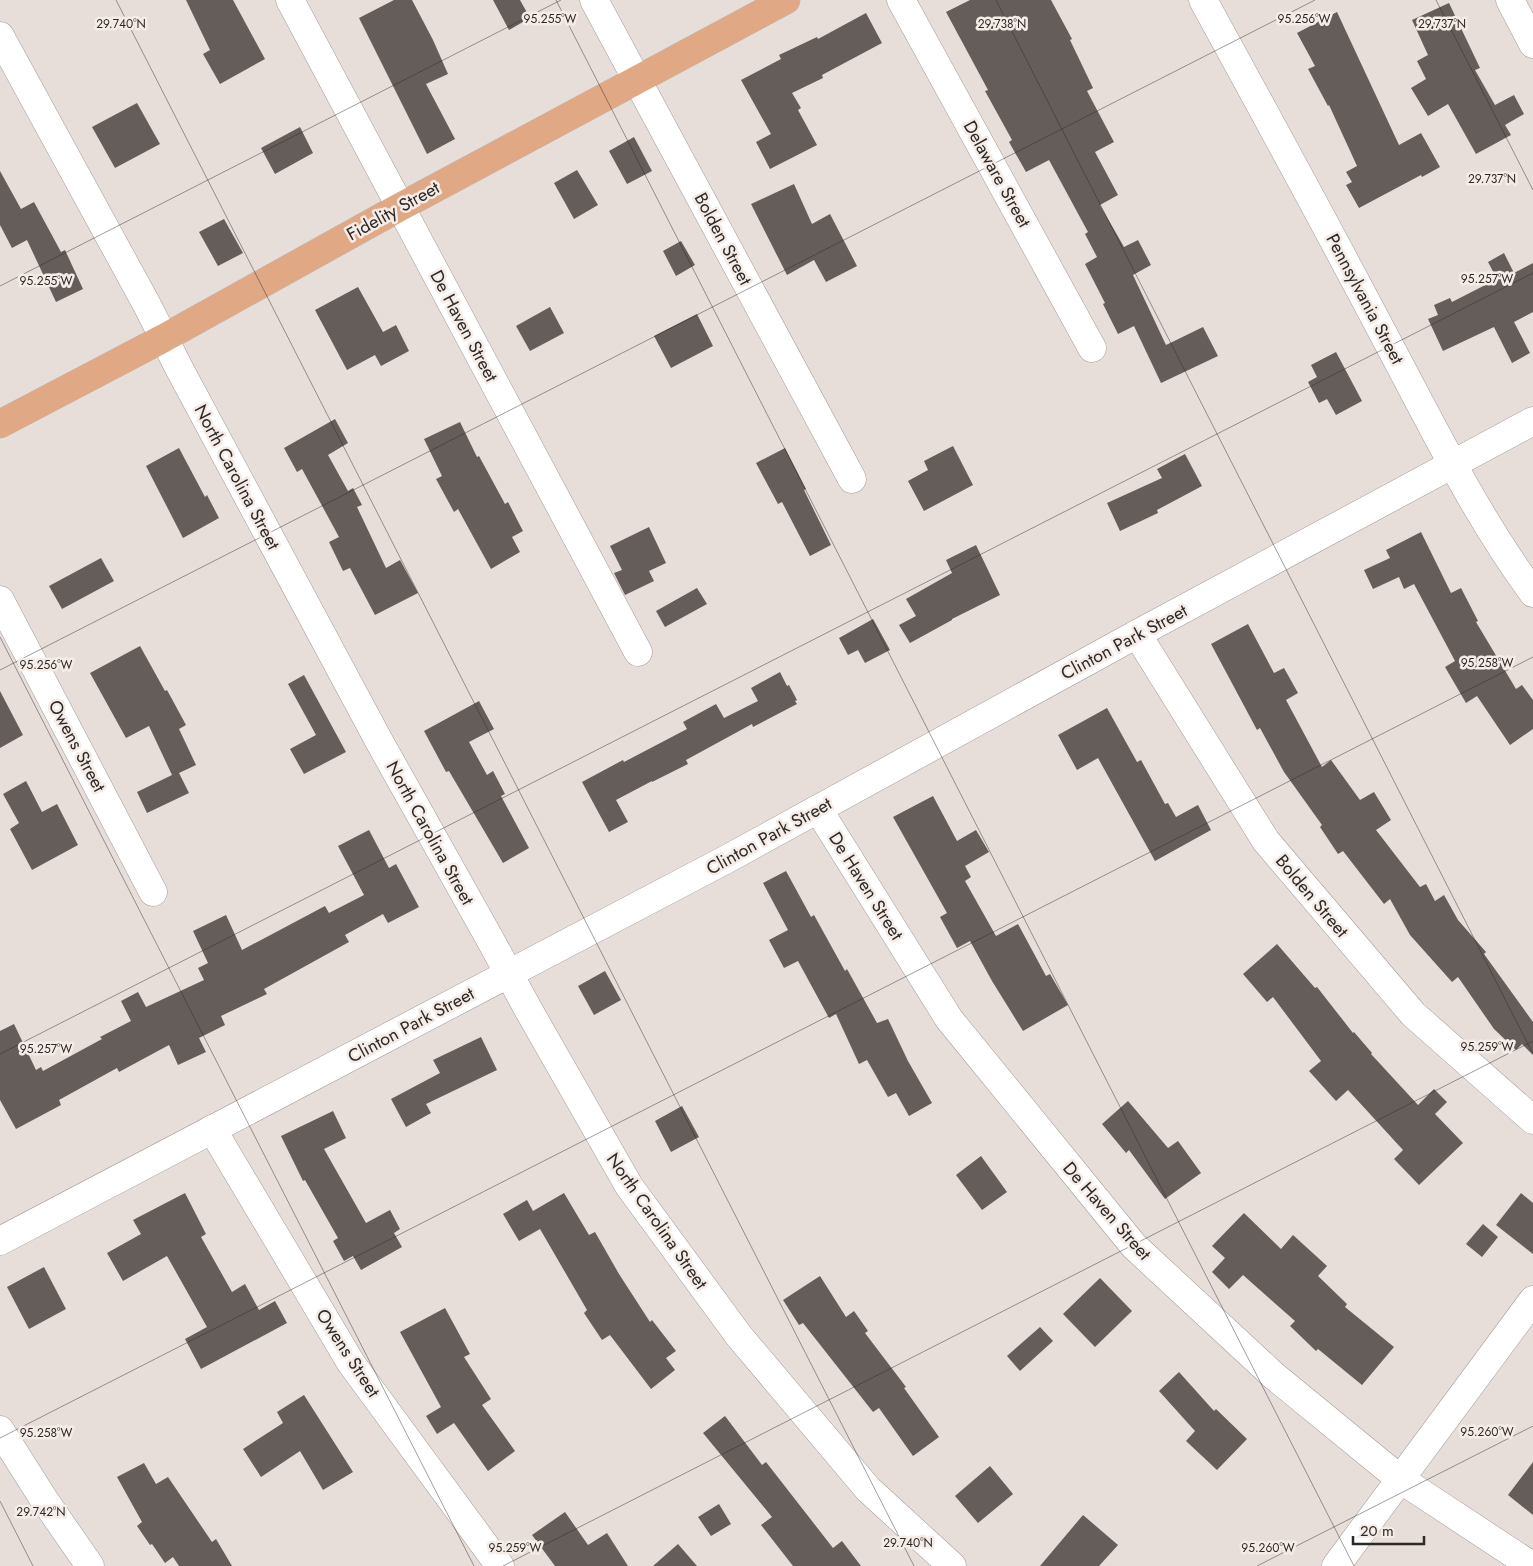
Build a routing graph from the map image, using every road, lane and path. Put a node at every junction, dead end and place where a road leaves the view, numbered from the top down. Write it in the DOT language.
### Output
graph roads {
  1 [pos="290,0"];
  2 [pos="594,0"];
  3 [pos="786,0"];
  4 [pos="901,0"];
  5 [pos="1204,0"];
  6 [pos="1510,0"];
  7 [pos="0,36"];
  8 [pos="1533,44"];
  9 [pos="637,80"];
  10 [pos="400,207"];
  11 [pos="164,338"];
  12 [pos="1092,348"];
  13 [pos="1533,421"];
  14 [pos="0,424"];
  15 [pos="1453,464"];
  16 [pos="852,479"];
  17 [pos="1533,593"];
  18 [pos="0,600"];
  19 [pos="1137,634"];
  20 [pos="638,652"];
  21 [pos="818,809"];
  22 [pos="153,892"];
  23 [pos="509,974"];
  24 [pos="1533,1120"];
  25 [pos="212,1130"];
  26 [pos="0,1241"];
  27 [pos="1533,1300"];
  28 [pos="0,1430"];
  29 [pos="1400,1478"];
  30 [pos="90,1566"];
  31 [pos="500,1566"];
  32 [pos="952,1566"];
  33 [pos="1336,1566"];
  34 [pos="1532,1566"];
  1 -- 10 [label="street, De Haven Street"];
  2 -- 9 [label="street, Bolden Street"];
  3 -- 9 [label="main road, Fidelity Street"];
  4 -- 12 [label="street, Delaware Street"];
  5 -- 15 [label="street, Pennsylvania Street"];
  6 -- 8 [label="street"];
  7 -- 11 [label="street, North Carolina Street"];
  9 -- 10 [label="main road, Fidelity Street"];
  9 -- 16 [label="street, Bolden Street"];
  10 -- 11 [label="main road, Fidelity Street"];
  10 -- 20 [label="street, De Haven Street"];
  11 -- 14 [label="main road, Fidelity Street"];
  11 -- 23 [label="street, North Carolina Street"];
  13 -- 15 [label="street, Clinton Park Street"];
  15 -- 17 [label="street, Pennsylvania Street"];
  15 -- 19 [label="street, Clinton Park Street"];
  18 -- 22 [label="street, Owens Street"];
  19 -- 21 [label="street, Clinton Park Street"];
  19 -- 24 [label="street, Bolden Street"];
  21 -- 23 [label="street, Clinton Park Street"];
  21 -- 29 [label="street, De Haven Street"];
  23 -- 25 [label="street, Clinton Park Street"];
  23 -- 32 [label="street, North Carolina Street"];
  25 -- 26 [label="street, Clinton Park Street"];
  25 -- 31 [label="street, Owens Street"];
  27 -- 29 [label="street"];
  28 -- 30 [label="street"];
  29 -- 33 [label="street"];
  29 -- 34 [label="street, De Haven Street"];
}
